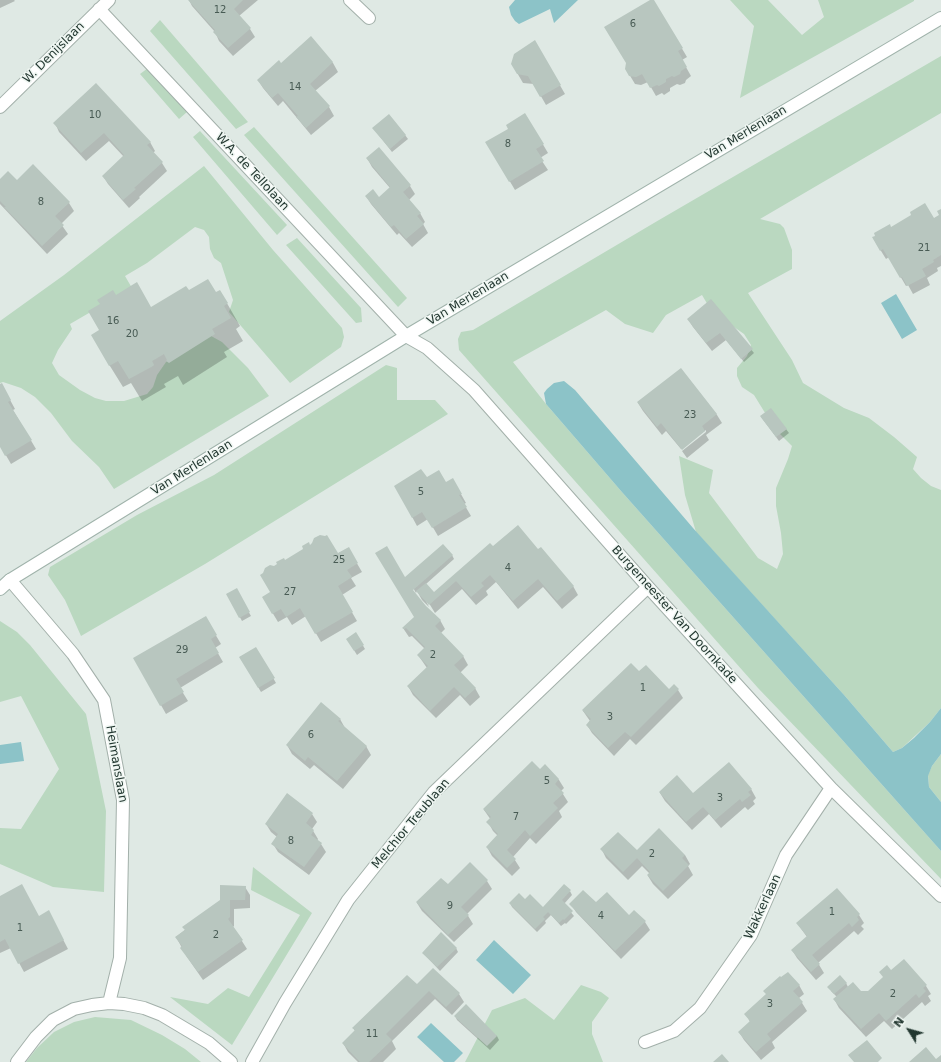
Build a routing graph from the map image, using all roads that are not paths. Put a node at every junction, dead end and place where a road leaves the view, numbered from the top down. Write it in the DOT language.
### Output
graph roads {
  1 [pos="109,0"];
  2 [pos="350,0"];
  3 [pos="99,9"];
  4 [pos="368,18"];
  5 [pos="941,18"];
  6 [pos="0,107"];
  7 [pos="406,336"];
  8 [pos="10,580"];
  9 [pos="648,587"];
  10 [pos="0,589"];
  11 [pos="831,788"];
  12 [pos="941,896"];
  13 [pos="109,1003"];
  14 [pos="645,1042"];
  15 [pos="17,1062"];
  16 [pos="231,1062"];
  17 [pos="252,1062"];
  1 -- 3 [label="street, W. Denijslaan"];
  2 -- 4 [label="street"];
  3 -- 6 [label="street, W. Denijslaan"];
  3 -- 7 [label="street, W.A. de Tellolaan"];
  5 -- 7 [label="street, Van Merlenlaan"];
  7 -- 8 [label="street, Van Merlenlaan"];
  7 -- 9 [label="street, Burgemeester Van Doornkade"];
  8 -- 10 [label="street, Van Merlenlaan"];
  8 -- 13 [label="street, Heimanslaan"];
  9 -- 11 [label="street, Burgemeester Van Doornkade"];
  9 -- 17 [label="street, Melchior Treublaan"];
  11 -- 12 [label="street, Burgemeester Van Doornkade"];
  11 -- 14 [label="street, Wakkerlaan"];
  13 -- 15 [label="street"];
  13 -- 16 [label="street"];
}
